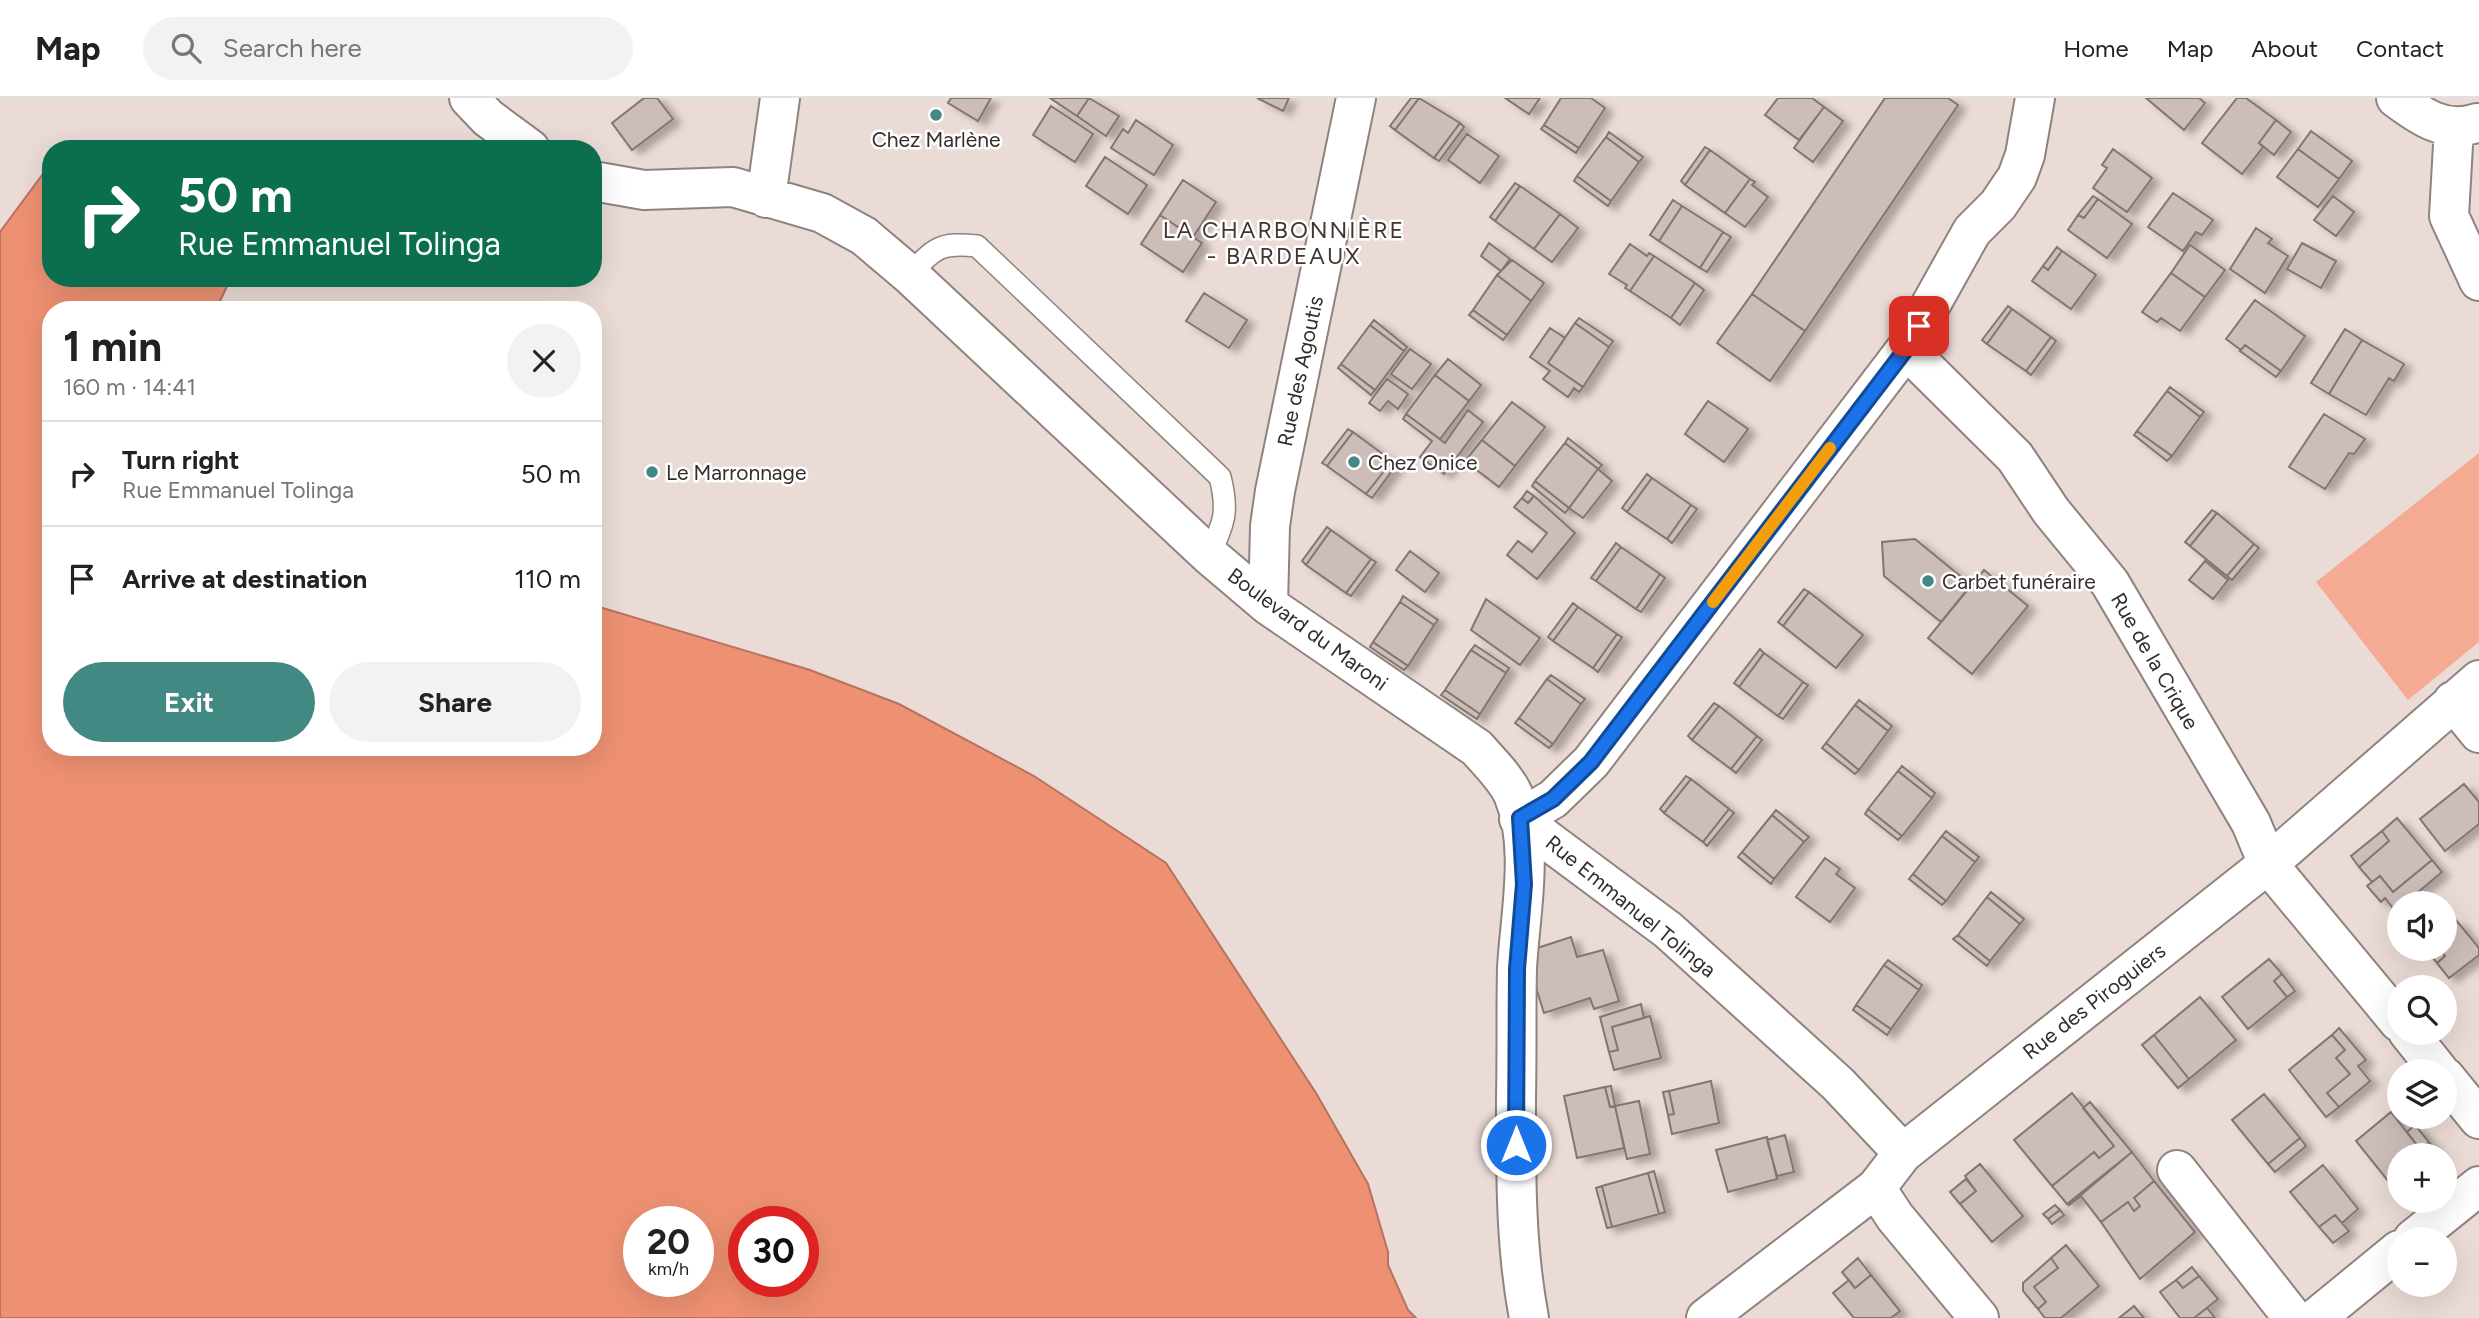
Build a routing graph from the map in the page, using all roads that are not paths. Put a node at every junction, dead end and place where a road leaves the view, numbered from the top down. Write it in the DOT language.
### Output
graph roads {
  1 [pos="469,98"];
  2 [pos="780,98"];
  3 [pos="1356,98"];
  4 [pos="2035,98"];
  5 [pos="2396,98"];
  6 [pos="2466,125"];
  7 [pos="518,140"];
  8 [pos="602,183"];
  9 [pos="766,198"];
  10 [pos="910,275"];
  11 [pos="2479,281"];
  12 [pos="1906,349"];
  13 [pos="1209,555"];
  14 [pos="1268,605"];
  15 [pos="2466,690"];
  16 [pos="2479,733"];
  17 [pos="1520,818"];
  18 [pos="2268,864"];
  19 [pos="2387,1008"];
  20 [pos="2419,1045"];
  21 [pos="2430,1059"];
  22 [pos="2457,1092"];
  23 [pos="2479,1119"];
  24 [pos="1903,1153"];
  25 [pos="2177,1170"];
  26 [pos="2479,1186"];
  27 [pos="1876,1188"];
  28 [pos="2428,1227"];
  29 [pos="2387,1260"];
  30 [pos="1529,1318"];
  31 [pos="1706,1318"];
  32 [pos="1979,1318"];
  33 [pos="2293,1318"];
  34 [pos="2316,1318"];
  1 -- 7 [label="street"];
  2 -- 9 [label="street"];
  3 -- 14 [label="street, Rue des Agoutis"];
  4 -- 12 [label="street, Rue Emmanuel Tolinga"];
  5 -- 6 [label="street"];
  6 -- 11 [label="street"];
  8 -- 9 [label="street, Boulevard du Maroni"];
  9 -- 10 [label="street, Boulevard du Maroni"];
  10 -- 13 [label="street, Boulevard du Maroni"];
  10 -- 13 [label="lane"];
  12 -- 17 [label="street, Rue Emmanuel Tolinga"];
  12 -- 18 [label="street, Rue de la Crique"];
  13 -- 14 [label="street, Boulevard du Maroni"];
  14 -- 17 [label="street, Boulevard du Maroni"];
  15 -- 16 [label="street"];
  15 -- 18 [label="street, Rue des Piroguiers"];
  17 -- 24 [label="street, Rue Emmanuel Tolinga"];
  17 -- 30 [label="street, Boulevard du Maroni"];
  18 -- 19 [label="street, Rue de la Crique"];
  18 -- 24 [label="street, Rue des Piroguiers"];
  20 -- 21 [label="street"];
  22 -- 23 [label="street"];
  24 -- 27 [label="street, Rue des Piroguiers"];
  25 -- 33 [label="street"];
  26 -- 28 [label="street"];
  27 -- 31 [label="street, Rue des Piroguiers"];
  27 -- 32 [label="street"];
  29 -- 34 [label="street"];
}
